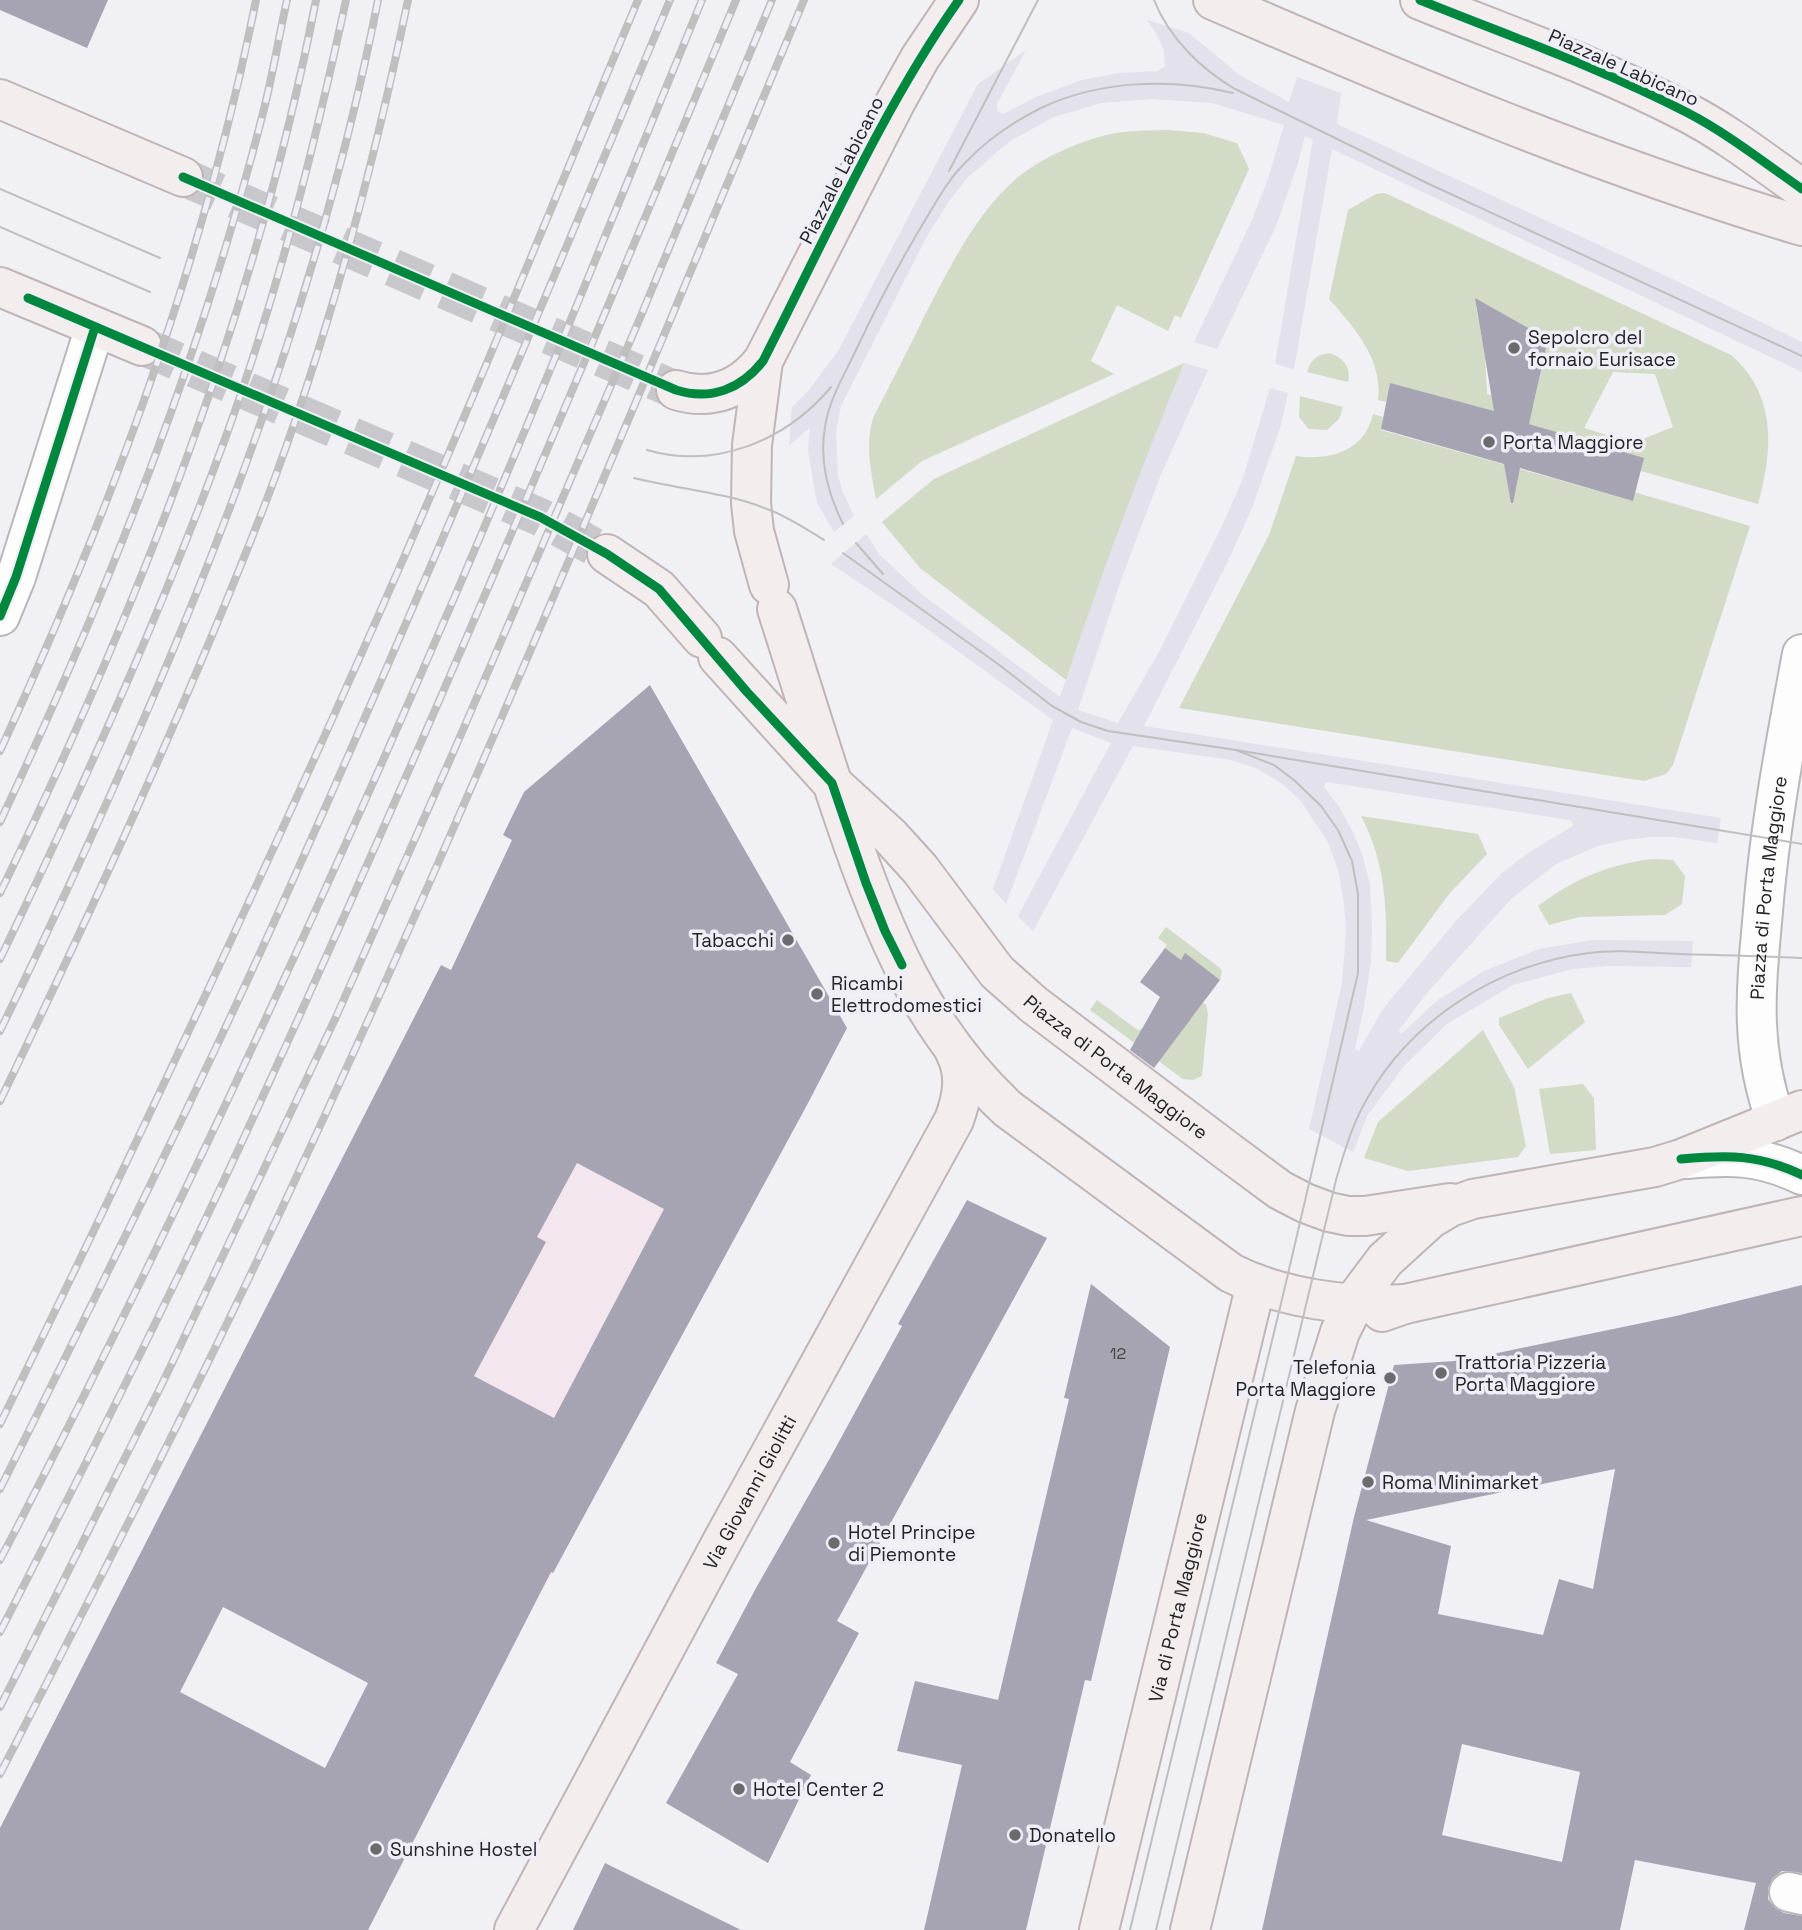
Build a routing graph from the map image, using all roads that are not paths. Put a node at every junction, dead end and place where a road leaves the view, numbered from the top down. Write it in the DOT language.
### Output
graph roads {
  1 [pos="959,0"];
  2 [pos="1213,0"];
  3 [pos="1420,0"];
  4 [pos="0,99"];
  5 [pos="183,177"];
  6 [pos="1802,189"];
  7 [pos="1802,226"];
  8 [pos="0,287"];
  9 [pos="95,327"];
  10 [pos="142,346"];
  11 [pos="763,361"];
  12 [pos="676,390"];
  13 [pos="607,554"];
  14 [pos="0,616"];
  15 [pos="1802,654"];
  16 [pos="832,783"];
  17 [pos="955,1052"];
  18 [pos="1789,1116"];
  19 [pos="1681,1159"];
  20 [pos="1802,1175"];
  21 [pos="1473,1199"];
  22 [pos="1802,1216"];
  23 [pos="1256,1284"];
  24 [pos="1354,1303"];
  25 [pos="1405,1304"];
  26 [pos="1332,1352"];
  27 [pos="514,1930"];
  28 [pos="1099,1930"];
  29 [pos="1190,1930"];
  1 -- 11 [label="main road, Piazzale Labicano"];
  2 -- 7 [label="main road"];
  3 -- 6 [label="main road, Piazzale Labicano"];
  4 -- 5 [label="main road"];
  8 -- 9 [label="main road"];
  9 -- 10 [label="main road"];
  9 -- 14 [label="street"];
  11 -- 12 [label="main road"];
  11 -- 16 [label="main road, Piazzale Labicano"];
  13 -- 16 [label="main road, Piazza di Porta Maggiore"];
  15 -- 18 [label="street, Piazza di Porta Maggiore"];
  16 -- 17 [label="main road"];
  16 -- 21 [label="main road, Piazza di Porta Maggiore"];
  17 -- 23 [label="main road"];
  17 -- 27 [label="main road, Via Giovanni Giolitti"];
  18 -- 19 [label="main road, Piazza di Porta Maggiore"];
  19 -- 20 [label="street"];
  19 -- 21 [label="main road, Piazza di Porta Maggiore"];
  21 -- 24 [label="main road, Piazza di Porta Maggiore"];
  22 -- 25 [label="main road"];
  23 -- 24 [label="main road"];
  23 -- 28 [label="main road, Via di Porta Maggiore"];
  24 -- 25 [label="main road"];
  24 -- 26 [label="main road, Piazza di Porta Maggiore"];
  25 -- 26 [label="main road"];
  26 -- 29 [label="main road"];
}
